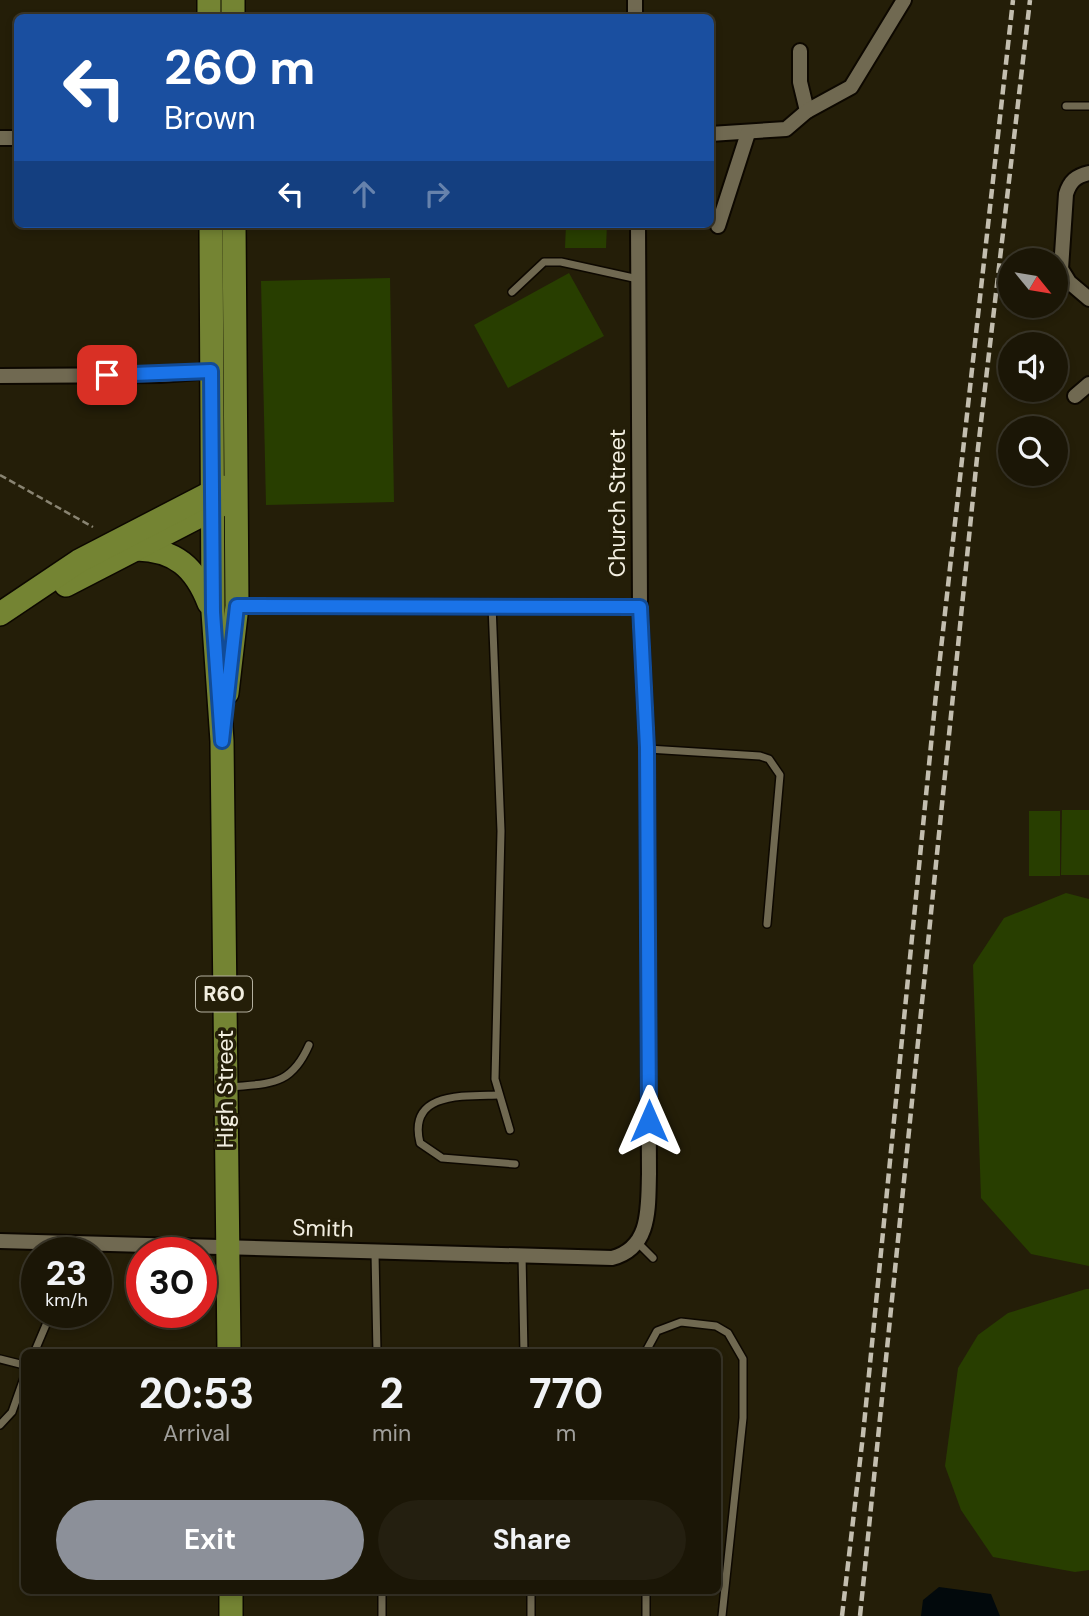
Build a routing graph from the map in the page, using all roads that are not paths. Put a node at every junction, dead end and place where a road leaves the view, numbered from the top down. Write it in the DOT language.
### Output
graph roads {
  1 [pos="902,1"];
  2 [pos="800,51"];
  3 [pos="1066,106"];
  4 [pos="1089,106"];
  5 [pos="807,111"];
  6 [pos="748,133"];
  7 [pos="714,134"];
  8 [pos="1089,173"];
  9 [pos="718,226"];
  10 [pos="211,228"];
  11 [pos="234,228"];
  12 [pos="638,228"];
  13 [pos="638,279"];
  14 [pos="512,292"];
  15 [pos="1089,299"];
  16 [pos="211,371"];
  17 [pos="0,376"];
  18 [pos="1089,384"];
  19 [pos="1075,396"];
  20 [pos="223,495"];
  21 [pos="137,549"];
  22 [pos="492,605"];
  23 [pos="237,606"];
  24 [pos="640,607"];
  25 [pos="7,610"];
  26 [pos="213,612"];
  27 [pos="222,741"];
  28 [pos="647,748"];
  29 [pos="767,924"];
  30 [pos="309,1045"];
  31 [pos="225,1087"];
  32 [pos="499,1095"];
  33 [pos="510,1130"];
  34 [pos="515,1164"];
  35 [pos="0,1241"];
  36 [pos="638,1243"];
  37 [pos="226,1247"];
  38 [pos="375,1253"];
  39 [pos="522,1254"];
  40 [pos="653,1258"];
  41 [pos="45,1328"];
  42 [pos="36,1349"];
  43 [pos="229,1349"];
  44 [pos="377,1349"];
  45 [pos="524,1349"];
  46 [pos="647,1349"];
  47 [pos="0,1359"];
  48 [pos="21,1364"];
  49 [pos="21,1386"];
  50 [pos="0,1425"];
  51 [pos="231,1594"];
  52 [pos="382,1594"];
  53 [pos="531,1594"];
  54 [pos="646,1594"];
  55 [pos="231,1616"];
  56 [pos="382,1616"];
  57 [pos="531,1616"];
  58 [pos="646,1616"];
  59 [pos="722,1616"];
  1 -- 5 [label="street"];
  2 -- 5 [label="street"];
  3 -- 4 [label="lane"];
  5 -- 6 [label="street"];
  6 -- 7 [label="street"];
  6 -- 9 [label="street"];
  8 -- 15 [label="street"];
  10 -- 16 [label="main road, High Street"];
  11 -- 20 [label="main road, High Street"];
  12 -- 13 [label="street, Church Street"];
  13 -- 14 [label="lane"];
  13 -- 24 [label="street, Church Street"];
  16 -- 17 [label="street"];
  16 -- 20 [label="main road, High Street"];
  18 -- 19 [label="street"];
  20 -- 21 [label="main road"];
  20 -- 23 [label="main road, High Street / R60"];
  20 -- 25 [label="main road"];
  20 -- 26 [label="main road, High Street / R60"];
  21 -- 25 [label="main road"];
  21 -- 26 [label="main road"];
  22 -- 23 [label="street"];
  22 -- 24 [label="street"];
  22 -- 32 [label="lane"];
  23 -- 27 [label="main road, High Street / R60"];
  24 -- 28 [label="street, Church Street"];
  26 -- 27 [label="main road, High Street / R60"];
  27 -- 31 [label="main road, High Street / R60"];
  28 -- 29 [label="lane"];
  28 -- 36 [label="street, Church Street"];
  30 -- 31 [label="lane"];
  31 -- 37 [label="main road, High Street / R60"];
  32 -- 33 [label="lane"];
  32 -- 34 [label="lane"];
  35 -- 37 [label="street, Smith"];
  36 -- 39 [label="street, Smith"];
  36 -- 40 [label="lane"];
  37 -- 38 [label="street, Smith"];
  37 -- 43 [label="main road, High Street / R60"];
  38 -- 39 [label="street, Smith"];
  38 -- 44 [label="lane"];
  39 -- 45 [label="lane"];
  41 -- 42 [label="lane"];
  46 -- 59 [label="lane"];
  47 -- 48 [label="lane"];
  49 -- 50 [label="lane"];
  51 -- 55 [label="main road"];
  52 -- 56 [label="lane"];
  53 -- 57 [label="lane"];
  54 -- 58 [label="lane"];
}
